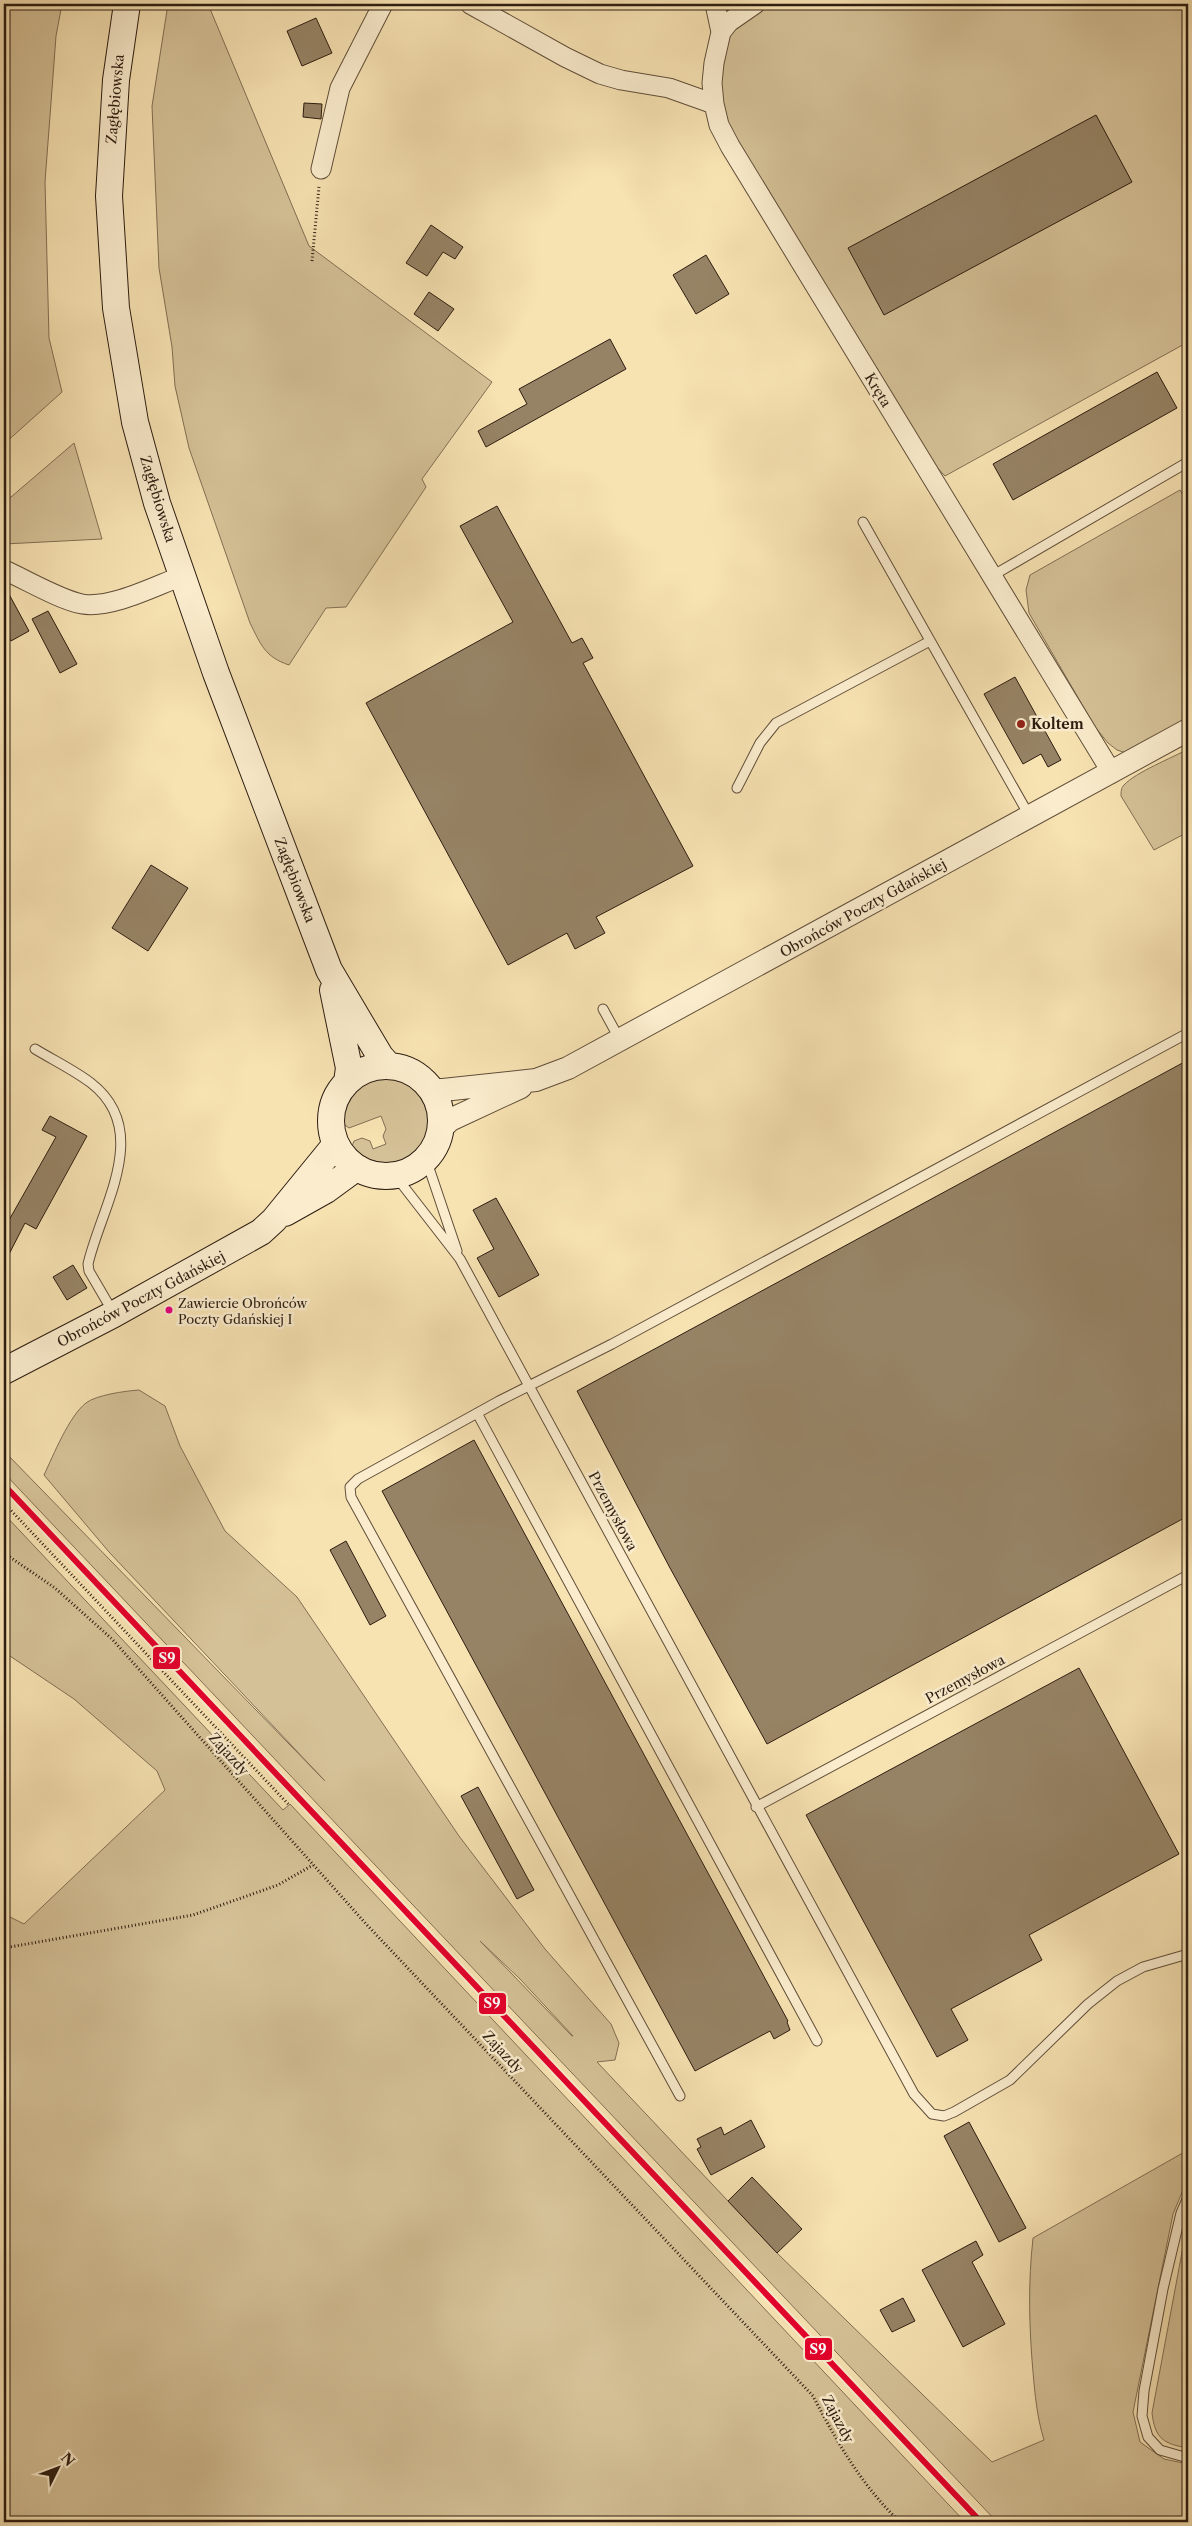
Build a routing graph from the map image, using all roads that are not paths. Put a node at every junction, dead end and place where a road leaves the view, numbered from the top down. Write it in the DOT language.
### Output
graph roads {
  1 [pos="127,4"];
  2 [pos="383,4"];
  3 [pos="470,4"];
  4 [pos="716,4"];
  5 [pos="755,4"];
  6 [pos="722,32"];
  7 [pos="714,104"];
  8 [pos="321,169"];
  9 [pos="1188,462"];
  10 [pos="863,522"];
  11 [pos="4,570"];
  12 [pos="182,576"];
  13 [pos="992,576"];
  14 [pos="930,641"];
  15 [pos="1188,730"];
  16 [pos="1112,773"];
  17 [pos="737,788"];
  18 [pos="1030,817"];
  19 [pos="329,970"];
  20 [pos="603,1009"];
  21 [pos="1188,1033"];
  22 [pos="620,1040"];
  23 [pos="35,1049"];
  24 [pos="389,1066"];
  25 [pos="536,1080"];
  26 [pos="347,1082"];
  27 [pos="428,1085"];
  28 [pos="441,1129"];
  29 [pos="336,1144"];
  30 [pos="430,1155"];
  31 [pos="356,1168"];
  32 [pos="390,1176"];
  33 [pos="274,1220"];
  34 [pos="460,1259"];
  35 [pos="114,1314"];
  36 [pos="4,1371"];
  37 [pos="530,1386"];
  38 [pos="477,1413"];
  39 [pos="1188,1576"];
  40 [pos="756,1807"];
  41 [pos="1188,1954"];
  42 [pos="817,2041"];
  43 [pos="680,2096"];
  44 [pos="1188,2198"];
  45 [pos="1188,2458"];
  1 -- 12 [label="main road, Zagłębiowska"];
  2 -- 8 [label="street"];
  3 -- 7 [label="street"];
  4 -- 6 [label="street"];
  5 -- 6 [label="street"];
  6 -- 7 [label="street, Kręta"];
  7 -- 13 [label="street, Kręta"];
  9 -- 13 [label="lane"];
  10 -- 14 [label="lane"];
  11 -- 12 [label="street"];
  12 -- 19 [label="main road, Zagłębiowska"];
  13 -- 16 [label="street, Kręta"];
  14 -- 17 [label="lane"];
  14 -- 18 [label="lane"];
  15 -- 16 [label="street, Obrońców Poczty Gdańskiej"];
  16 -- 18 [label="street, Obrońców Poczty Gdańskiej"];
  18 -- 22 [label="street, Obrońców Poczty Gdańskiej"];
  19 -- 24 [label="main road, Zagłębiowska"];
  19 -- 26 [label="main road, Zagłębiowska"];
  20 -- 22 [label="lane"];
  21 -- 37 [label="lane"];
  22 -- 25 [label="street, Obrońców Poczty Gdańskiej"];
  23 -- 35 [label="lane"];
  24 -- 26 [label="main road"];
  24 -- 27 [label="main road"];
  25 -- 27 [label="street, Obrońców Poczty Gdańskiej"];
  25 -- 28 [label="street, Obrońców Poczty Gdańskiej"];
  26 -- 29 [label="main road"];
  27 -- 28 [label="main road"];
  28 -- 30 [label="main road"];
  29 -- 31 [label="main road"];
  29 -- 33 [label="main road, Obrońców Poczty Gdańskiej"];
  30 -- 32 [label="main road"];
  30 -- 34 [label="lane"];
  31 -- 32 [label="main road"];
  31 -- 33 [label="main road, Obrońców Poczty Gdańskiej"];
  32 -- 34 [label="lane"];
  33 -- 35 [label="main road, Obrońców Poczty Gdańskiej"];
  34 -- 37 [label="lane, Przemysłowa"];
  35 -- 36 [label="main road, Obrońców Poczty Gdańskiej"];
  37 -- 38 [label="lane"];
  37 -- 40 [label="lane, Przemysłowa"];
  38 -- 42 [label="lane"];
  38 -- 43 [label="lane"];
  39 -- 40 [label="lane, Przemysłowa"];
  40 -- 41 [label="lane, Przemysłowa"];
  44 -- 45 [label="lane"];
}
